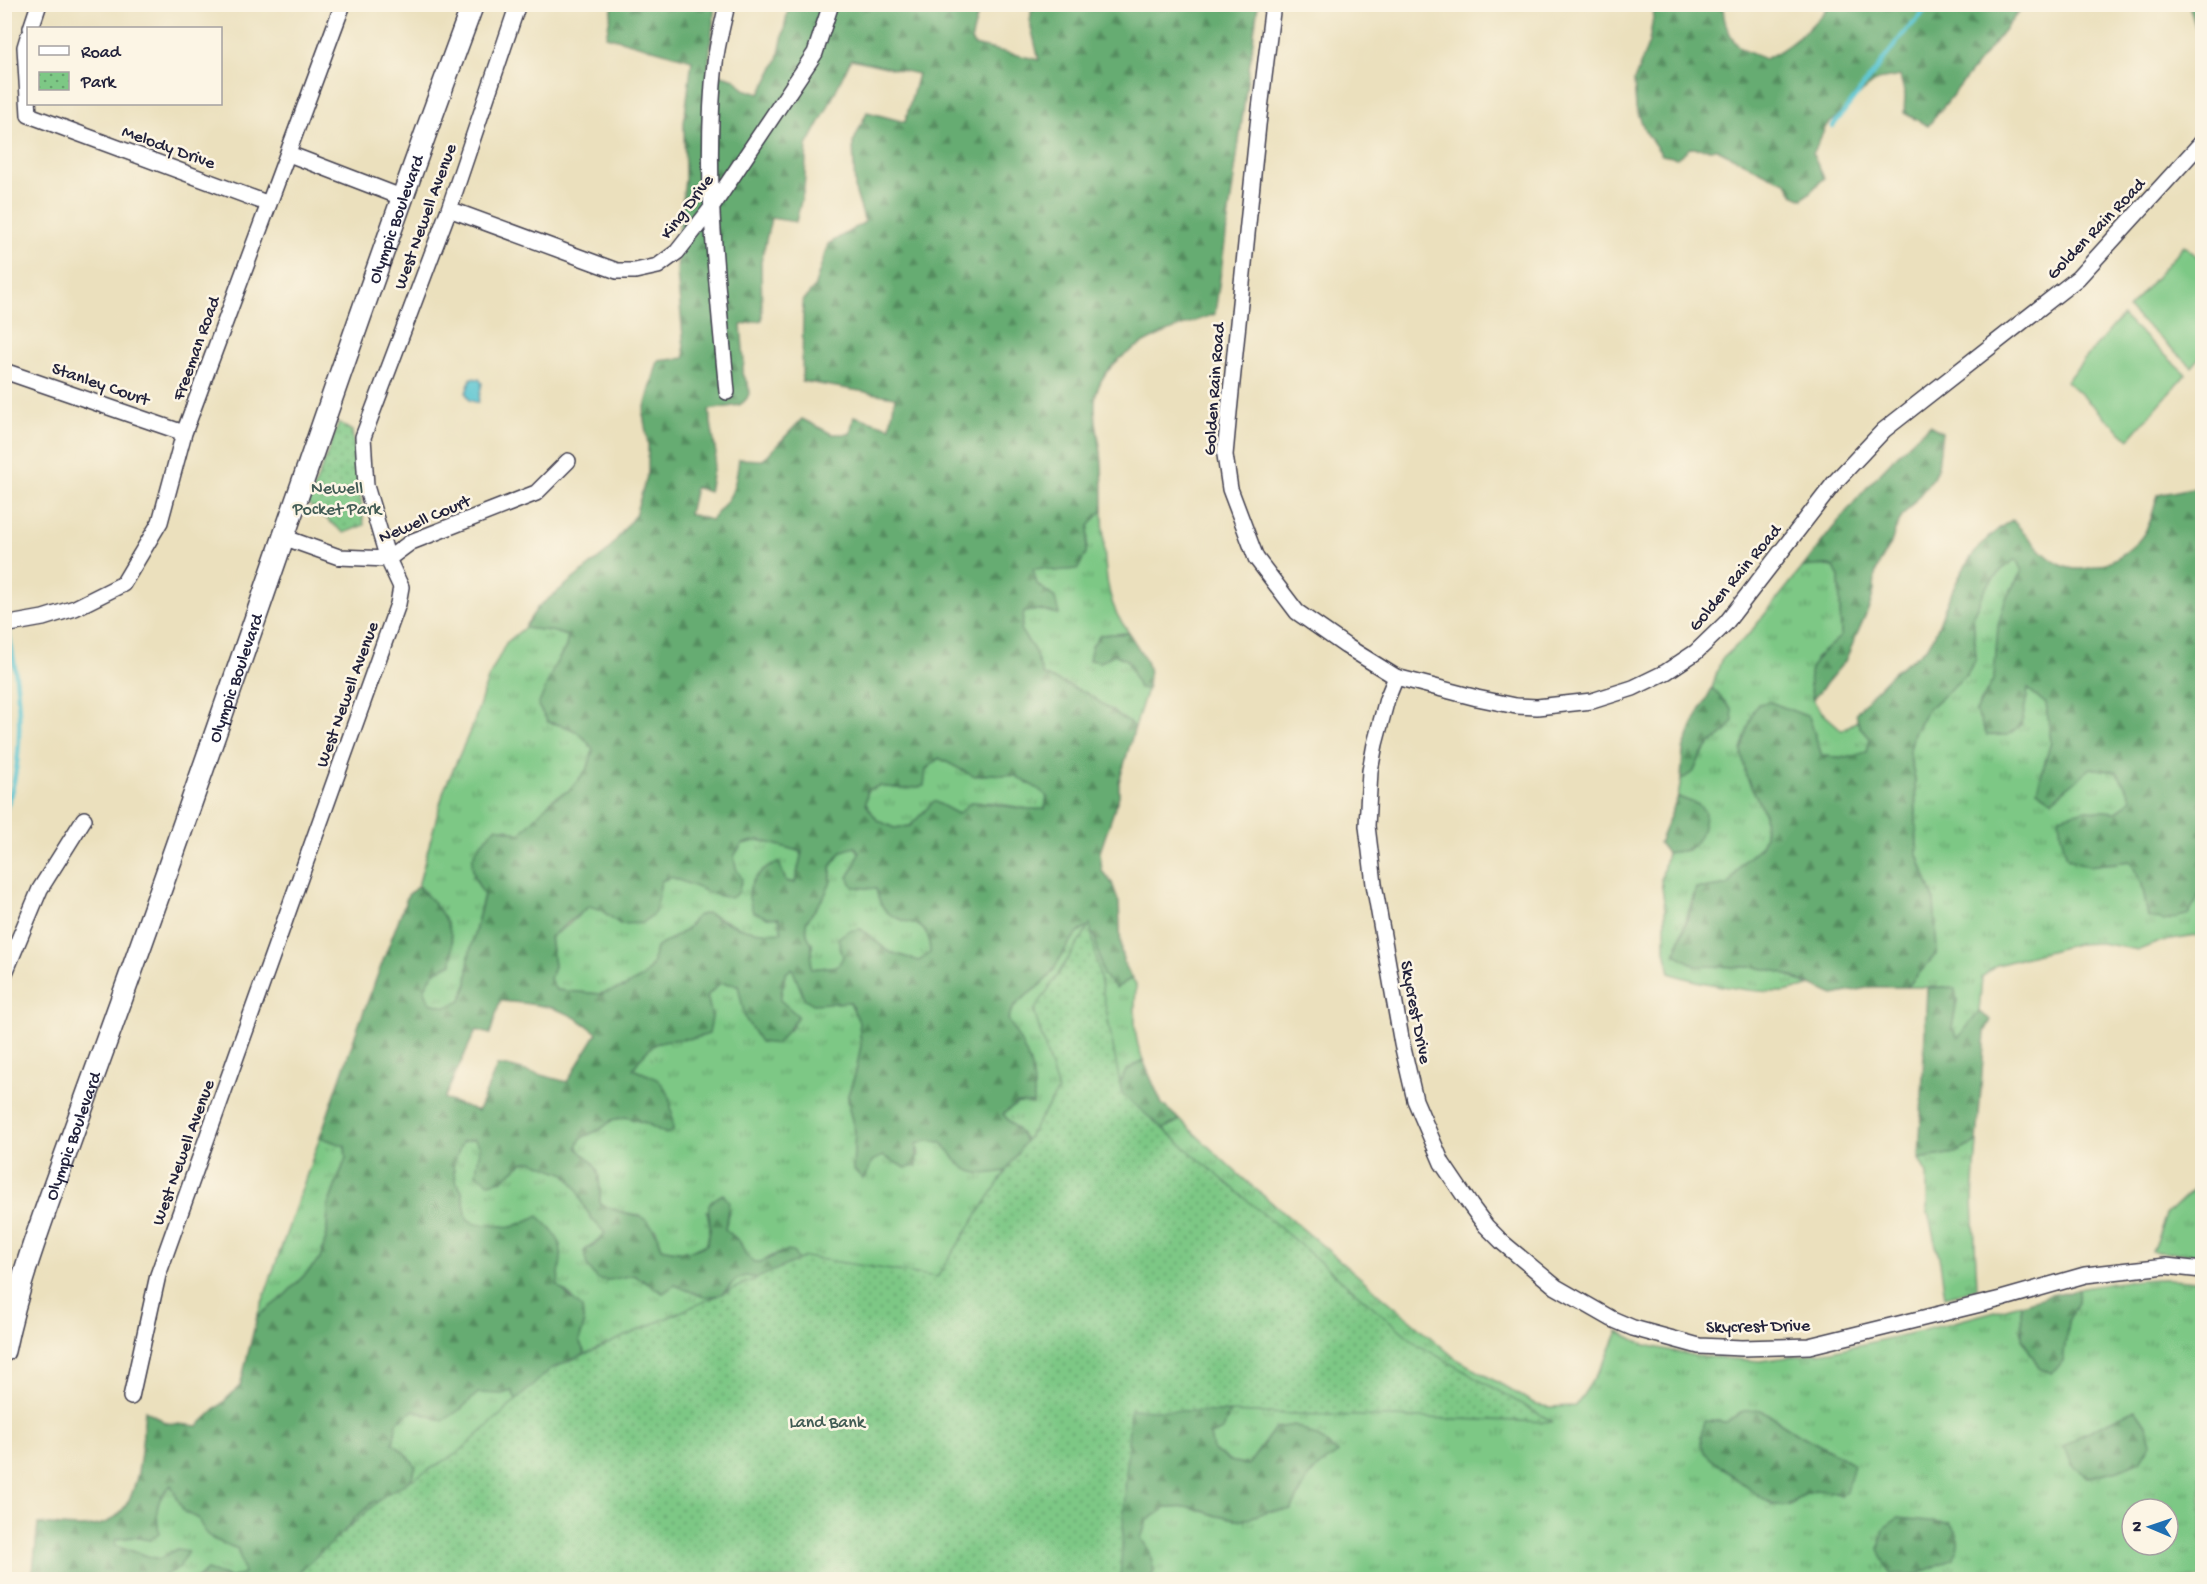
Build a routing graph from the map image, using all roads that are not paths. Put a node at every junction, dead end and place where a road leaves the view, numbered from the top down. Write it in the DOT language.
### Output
graph roads {
  1 [pos="39,4"];
  2 [pos="343,4"];
  3 [pos="473,4"];
  4 [pos="518,4"];
  5 [pos="727,4"];
  6 [pos="831,4"];
  7 [pos="1273,4"];
  8 [pos="31,27"];
  9 [pos="27,40"];
  10 [pos="27,81"];
  11 [pos="28,105"];
  12 [pos="2202,142"];
  13 [pos="289,154"];
  14 [pos="401,197"];
  15 [pos="269,204"];
  16 [pos="448,209"];
  17 [pos="710,210"];
  18 [pos="4,371"];
  19 [pos="727,392"];
  20 [pos="184,433"];
  21 [pos="568,461"];
  22 [pos="283,537"];
  23 [pos="388,559"];
  24 [pos="4,625"];
  25 [pos="1396,677"];
  26 [pos="84,819"];
  27 [pos="4,975"];
  28 [pos="2202,1270"];
  29 [pos="8,1311"];
  30 [pos="4,1351"];
  31 [pos="131,1397"];
  1 -- 8 [label="street"];
  2 -- 13 [label="street, Freeman Road"];
  3 -- 14 [label="main road, Olympic Boulevard"];
  4 -- 16 [label="street, West Newell Avenue"];
  5 -- 17 [label="street"];
  6 -- 17 [label="street, King Drive"];
  7 -- 25 [label="street, Golden Rain Road"];
  9 -- 10 [label="street, Melody Drive"];
  11 -- 15 [label="street, Melody Drive"];
  12 -- 25 [label="street, Golden Rain Road"];
  13 -- 14 [label="street"];
  13 -- 15 [label="street, Freeman Road"];
  14 -- 22 [label="main road, Olympic Boulevard"];
  15 -- 20 [label="street, Freeman Road"];
  16 -- 17 [label="street, King Drive"];
  16 -- 23 [label="street, West Newell Avenue"];
  17 -- 19 [label="street"];
  18 -- 20 [label="street, Stanley Court"];
  20 -- 24 [label="street, Freeman Road"];
  21 -- 23 [label="street, Newell Court"];
  22 -- 23 [label="street, Newell Court"];
  22 -- 29 [label="main road, Olympic Boulevard"];
  23 -- 31 [label="street, West Newell Avenue"];
  25 -- 28 [label="street, Skycrest Drive"];
  26 -- 27 [label="street"];
  29 -- 30 [label="main road, Olympic Boulevard"];
}
